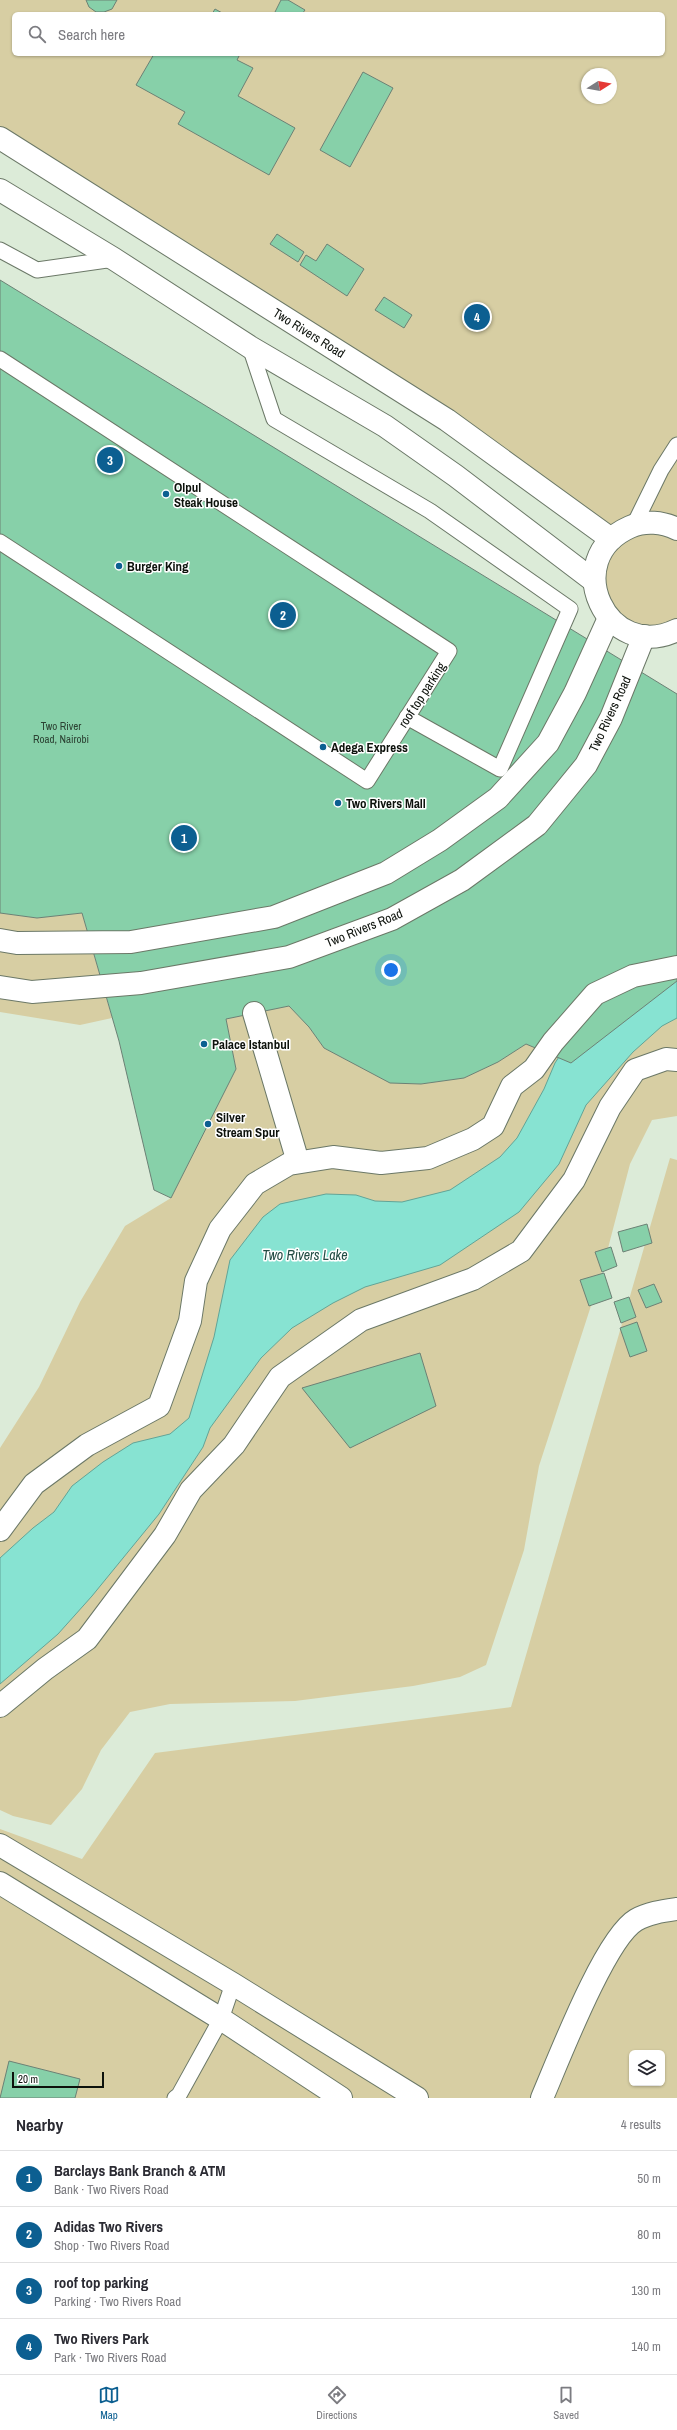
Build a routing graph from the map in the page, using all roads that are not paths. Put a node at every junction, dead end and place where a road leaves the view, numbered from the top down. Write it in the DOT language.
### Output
graph roads {
  1 [pos="0,138"];
  2 [pos="0,190"];
  3 [pos="0,250"];
  4 [pos="114,259"];
  5 [pos="250,347"];
  6 [pos="0,359"];
  7 [pos="677,445"];
  8 [pos="634,525"];
  9 [pos="677,529"];
  10 [pos="611,539"];
  11 [pos="0,542"];
  12 [pos="594,580"];
  13 [pos="609,618"];
  14 [pos="677,630"];
  15 [pos="644,636"];
  16 [pos="407,717"];
  17 [pos="0,940"];
  18 [pos="677,967"];
  19 [pos="0,987"];
  20 [pos="254,1013"];
  21 [pos="677,1060"];
  22 [pos="298,1162"];
  23 [pos="0,1530"];
  24 [pos="0,1706"];
  25 [pos="0,1845"];
  26 [pos="0,1883"];
  27 [pos="677,1909"];
  28 [pos="233,1984"];
  29 [pos="221,2019"];
  30 [pos="175,2098"];
  31 [pos="341,2098"];
  32 [pos="417,2098"];
  33 [pos="542,2098"];
  1 -- 10 [label="street, Two Rivers Road"];
  2 -- 4 [label="street"];
  3 -- 4 [label="lane"];
  4 -- 5 [label="street"];
  5 -- 12 [label="street"];
  5 -- 16 [label="lane"];
  6 -- 16 [label="lane, roof top parking"];
  7 -- 8 [label="lane"];
  8 -- 9 [label="street"];
  8 -- 10 [label="street"];
  10 -- 12 [label="street"];
  11 -- 16 [label="lane, roof top parking"];
  12 -- 13 [label="street"];
  13 -- 15 [label="street"];
  13 -- 17 [label="street"];
  14 -- 15 [label="street"];
  15 -- 19 [label="street, Two Rivers Road"];
  18 -- 22 [label="street"];
  20 -- 22 [label="street"];
  21 -- 24 [label="street"];
  22 -- 23 [label="street"];
  25 -- 28 [label="street"];
  26 -- 29 [label="street"];
  27 -- 33 [label="street"];
  28 -- 29 [label="lane"];
  28 -- 32 [label="street"];
  29 -- 30 [label="lane"];
  29 -- 31 [label="street"];
}
